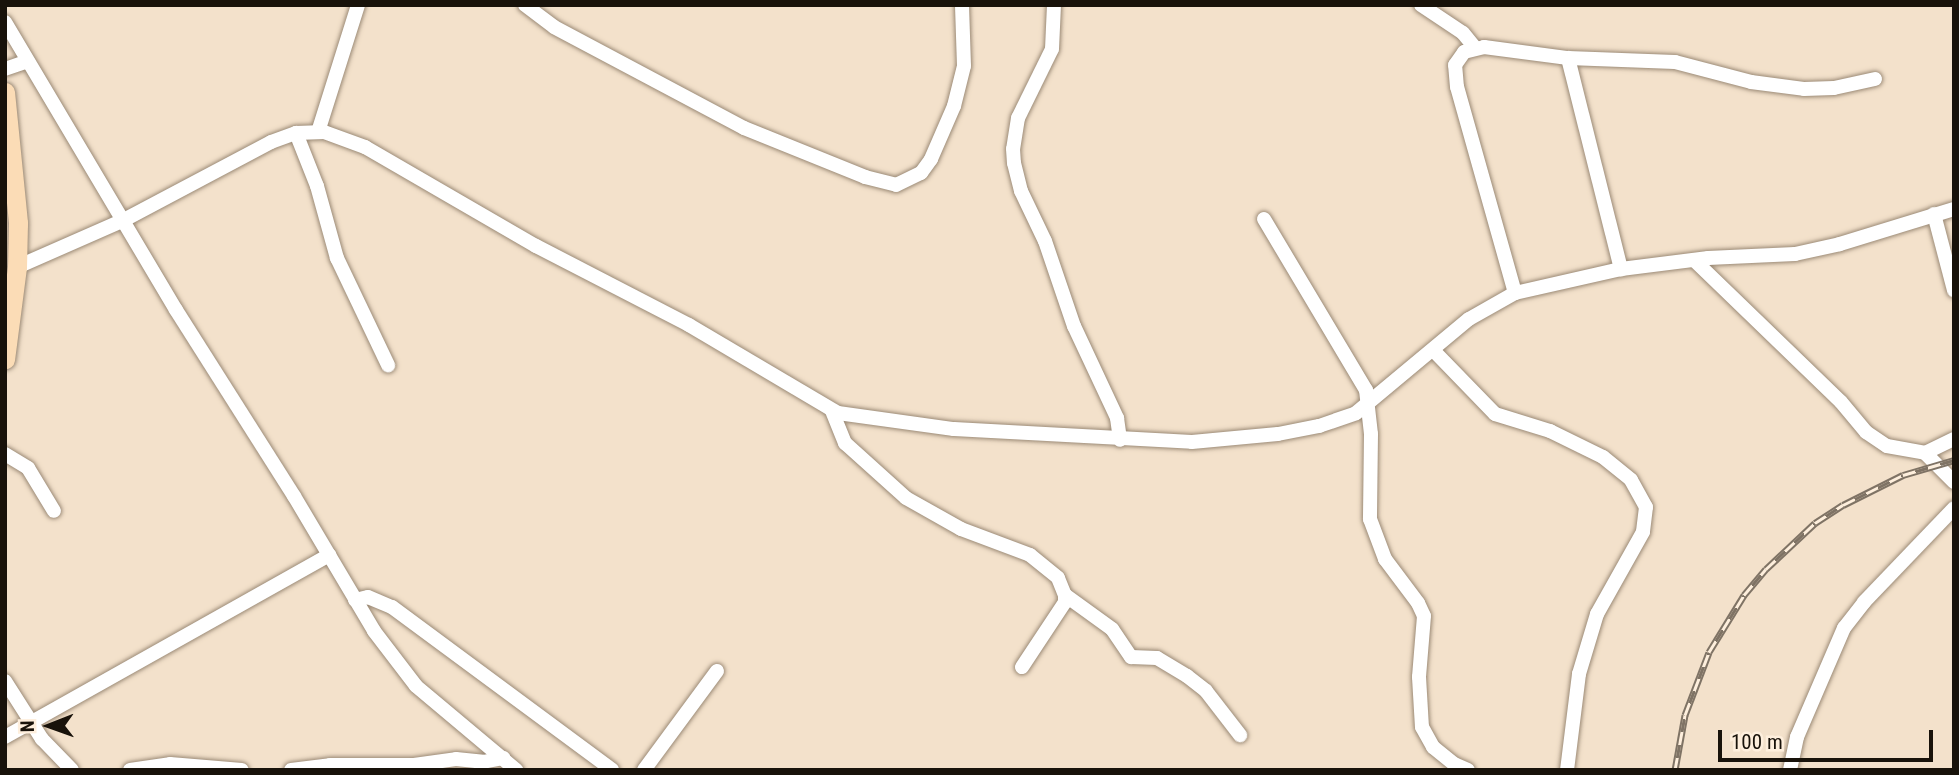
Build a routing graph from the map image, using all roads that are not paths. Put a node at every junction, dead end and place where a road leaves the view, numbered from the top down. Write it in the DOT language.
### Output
graph roads {
  1 [pos="358,5"];
  2 [pos="525,5"];
  3 [pos="962,5"];
  4 [pos="1054,5"];
  5 [pos="1422,5"];
  6 [pos="5,22"];
  7 [pos="1475,48"];
  8 [pos="1568,58"];
  9 [pos="28,61"];
  10 [pos="5,69"];
  11 [pos="1875,79"];
  12 [pos="5,92"];
  13 [pos="318,132"];
  14 [pos="296,133"];
  15 [pos="1954,209"];
  16 [pos="1934,214"];
  17 [pos="1264,219"];
  18 [pos="122,220"];
  19 [pos="1694,260"];
  20 [pos="17,267"];
  21 [pos="1620,269"];
  22 [pos="1954,290"];
  23 [pos="1515,293"];
  24 [pos="1433,351"];
  25 [pos="5,359"];
  26 [pos="388,365"];
  27 [pos="1367,407"];
  28 [pos="832,411"];
  29 [pos="1954,439"];
  30 [pos="1120,440"];
  31 [pos="1926,453"];
  32 [pos="5,454"];
  33 [pos="1954,482"];
  34 [pos="1954,508"];
  35 [pos="54,511"];
  36 [pos="329,555"];
  37 [pos="1065,596"];
  38 [pos="355,600"];
  39 [pos="1022,667"];
  40 [pos="717,671"];
  41 [pos="5,681"];
  42 [pos="30,722"];
  43 [pos="1240,735"];
  44 [pos="5,737"];
  45 [pos="504,758"];
  46 [pos="72,770"];
  47 [pos="130,770"];
  48 [pos="242,770"];
  49 [pos="291,770"];
  50 [pos="516,770"];
  51 [pos="612,770"];
  52 [pos="644,770"];
  53 [pos="1468,770"];
  54 [pos="1567,770"];
  55 [pos="1790,770"];
  1 -- 13 [label="street"];
  2 -- 3 [label="street"];
  4 -- 30 [label="street"];
  5 -- 7 [label="street"];
  6 -- 9 [label="street"];
  7 -- 8 [label="street"];
  7 -- 23 [label="street"];
  8 -- 11 [label="street"];
  8 -- 21 [label="street"];
  9 -- 10 [label="street"];
  9 -- 18 [label="street"];
  12 -- 20 [label="main road"];
  13 -- 14 [label="street"];
  13 -- 28 [label="street"];
  14 -- 18 [label="street"];
  14 -- 26 [label="street"];
  15 -- 16 [label="street"];
  16 -- 19 [label="street"];
  16 -- 22 [label="street"];
  17 -- 27 [label="street"];
  18 -- 20 [label="street"];
  18 -- 36 [label="street"];
  19 -- 21 [label="street"];
  19 -- 31 [label="street"];
  20 -- 25 [label="main road"];
  21 -- 23 [label="street"];
  23 -- 24 [label="street"];
  24 -- 27 [label="street"];
  24 -- 54 [label="street"];
  27 -- 30 [label="street"];
  27 -- 53 [label="street"];
  28 -- 30 [label="street"];
  28 -- 37 [label="street"];
  29 -- 31 [label="street"];
  31 -- 33 [label="street"];
  32 -- 35 [label="street"];
  34 -- 55 [label="street"];
  36 -- 38 [label="street"];
  36 -- 42 [label="street"];
  37 -- 39 [label="street"];
  37 -- 43 [label="street"];
  38 -- 45 [label="street"];
  38 -- 51 [label="street"];
  40 -- 52 [label="street"];
  41 -- 42 [label="street"];
  42 -- 44 [label="street"];
  42 -- 46 [label="street"];
  45 -- 49 [label="street"];
  45 -- 50 [label="street"];
  47 -- 48 [label="street"];
}
